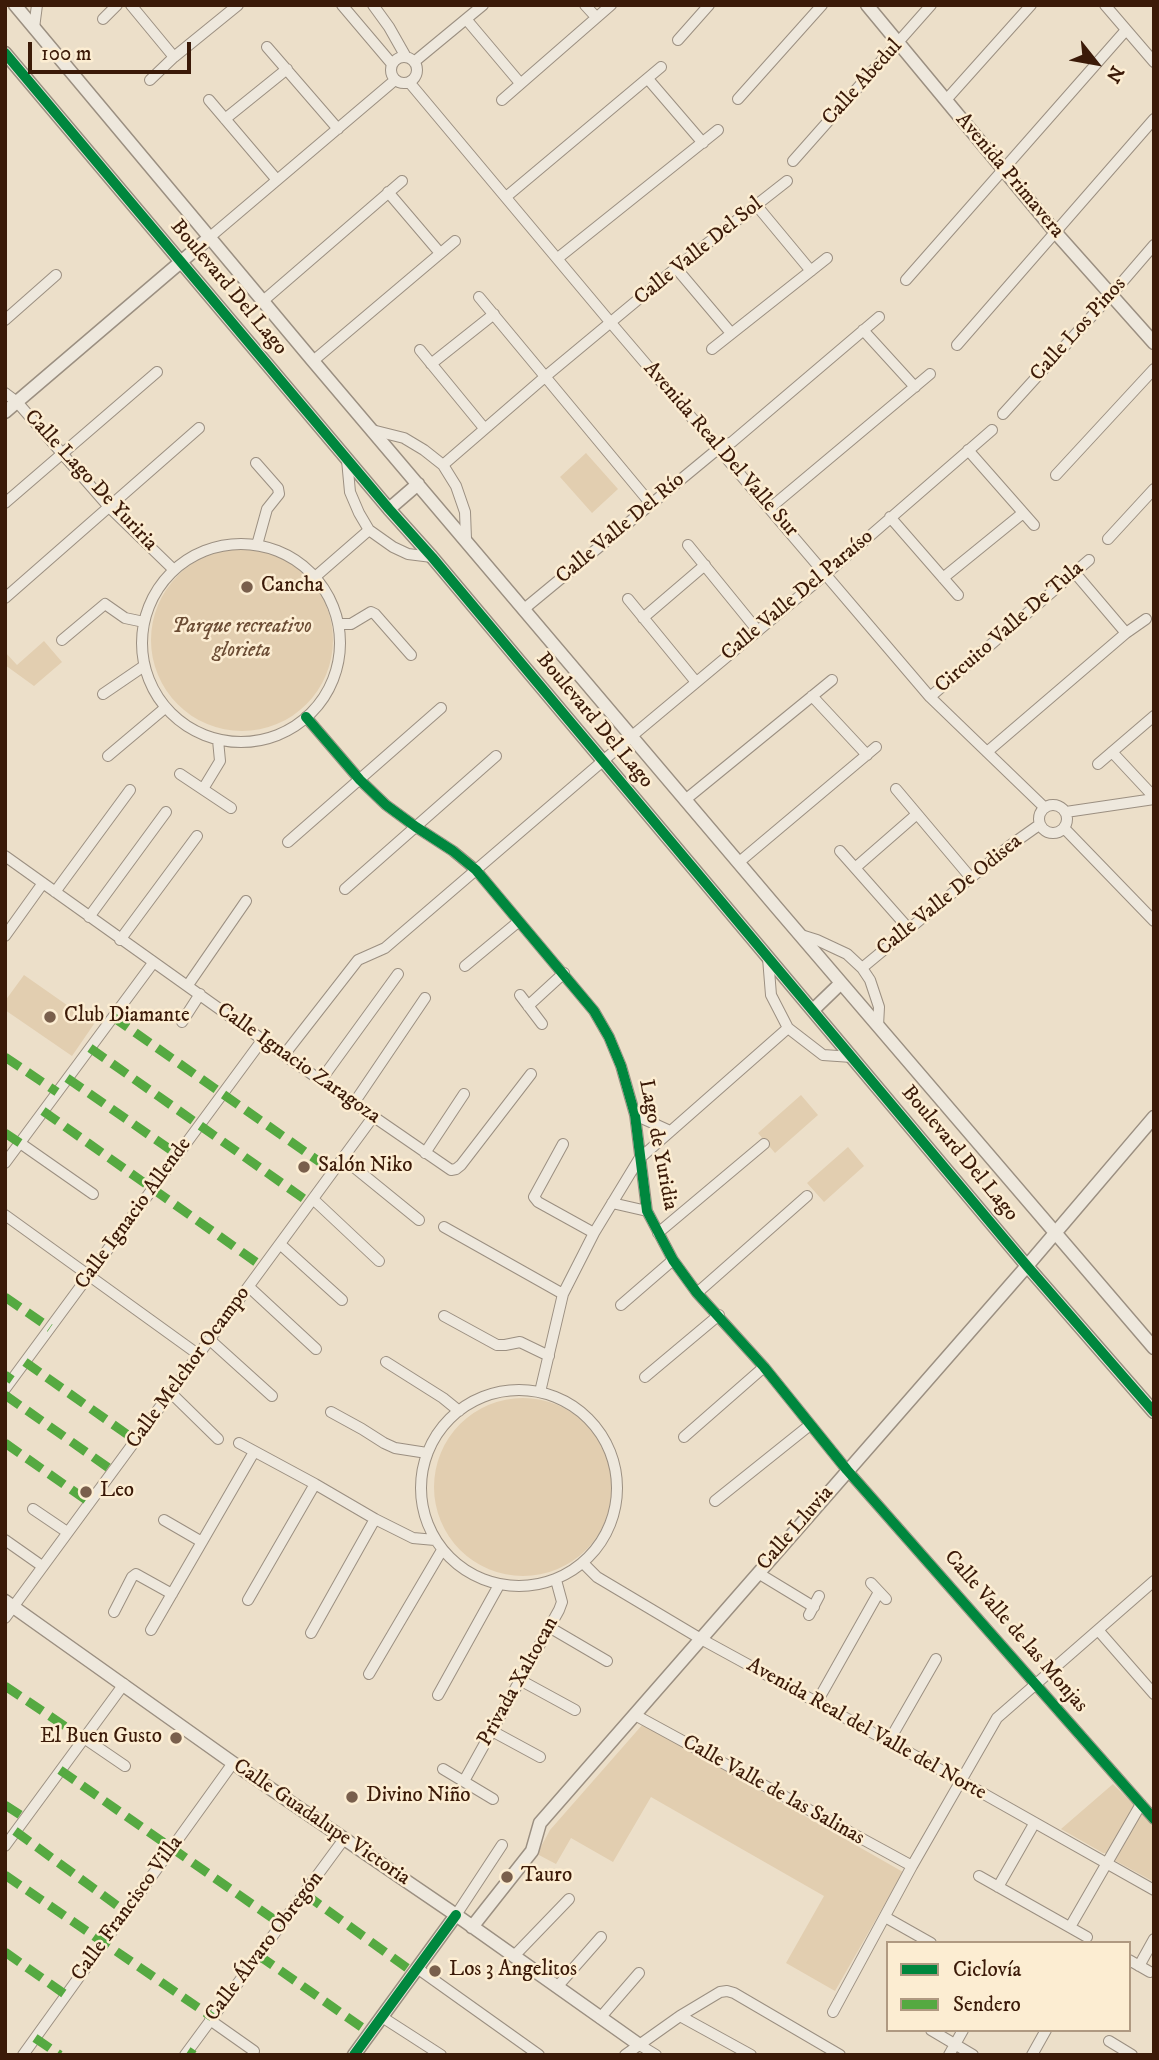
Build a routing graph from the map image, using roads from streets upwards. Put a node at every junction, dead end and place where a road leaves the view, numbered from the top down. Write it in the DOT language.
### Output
graph roads {
  1 [pos="15,5"];
  2 [pos="37,5"];
  3 [pos="117,5"];
  4 [pos="131,5"];
  5 [pos="238,5"];
  6 [pos="342,5"];
  7 [pos="373,5"];
  8 [pos="483,5"];
  9 [pos="585,5"];
  10 [pos="611,5"];
  11 [pos="709,5"];
  12 [pos="822,5"];
  13 [pos="867,5"];
  14 [pos="931,5"];
  15 [pos="1031,5"];
  16 [pos="1110,7"];
  17 [pos="596,17"];
  18 [pos="103,19"];
  19 [pos="466,19"];
  20 [pos="34,28"];
  21 [pos="1126,30"];
  22 [pos="678,40"];
  23 [pos="899,43"];
  24 [pos="267,47"];
  25 [pos="5,53"];
  26 [pos="174,58"];
  27 [pos="410,60"];
  28 [pos="1154,62"];
  29 [pos="392,64"];
  30 [pos="661,67"];
  31 [pos="286,69"];
  32 [pos="648,79"];
  33 [pos="150,80"];
  34 [pos="395,80"];
  35 [pos="409,82"];
  36 [pos="520,83"];
  37 [pos="738,99"];
  38 [pos="209,100"];
  39 [pos="502,100"];
  40 [pos="946,100"];
  41 [pos="225,119"];
  42 [pos="1154,120"];
  43 [pos="338,129"];
  44 [pos="718,130"];
  45 [pos="703,143"];
  46 [pos="793,161"];
  47 [pos="1003,169"];
  48 [pos="277,180"];
  49 [pos="401,181"];
  50 [pos="787,181"];
  51 [pos="388,192"];
  52 [pos="506,197"];
  53 [pos="757,206"];
  54 [pos="1056,233"];
  55 [pos="210,237"];
  56 [pos="455,241"];
  57 [pos="1154,245"];
  58 [pos="440,253"];
  59 [pos="558,258"];
  60 [pos="827,258"];
  61 [pos="181,261"];
  62 [pos="676,268"];
  63 [pos="811,271"];
  64 [pos="56,275"];
  65 [pos="906,280"];
  66 [pos="1111,295"];
  67 [pos="480,297"];
  68 [pos="263,301"];
  69 [pos="494,314"];
  70 [pos="879,317"];
  71 [pos="5,320"];
  72 [pos="611,323"];
  73 [pos="863,330"];
  74 [pos="731,333"];
  75 [pos="1154,343"];
  76 [pos="957,345"];
  77 [pos="712,349"];
  78 [pos="420,350"];
  79 [pos="313,361"];
  80 [pos="431,364"];
  81 [pos="1154,369"];
  82 [pos="157,372"];
  83 [pos="930,374"];
  84 [pos="546,376"];
  85 [pos="915,387"];
  86 [pos="5,393"];
  87 [pos="17,402"];
  88 [pos="5,412"];
  89 [pos="1003,414"];
  90 [pos="199,428"];
  91 [pos="484,428"];
  92 [pos="372,430"];
  93 [pos="992,430"];
  94 [pos="719,448"];
  95 [pos="968,450"];
  96 [pos="62,453"];
  97 [pos="347,460"];
  98 [pos="256,463"];
  99 [pos="443,465"];
  100 [pos="1056,475"];
  101 [pos="418,484"];
  102 [pos="1154,489"];
  103 [pos="5,503"];
  104 [pos="651,504"];
  105 [pos="108,507"];
  106 [pos="770,508"];
  107 [pos="389,509"];
  108 [pos="1023,513"];
  109 [pos="890,517"];
  110 [pos="1034,525"];
  111 [pos="369,530"];
  112 [pos="466,539"];
  113 [pos="1108,539"];
  114 [pos="257,545"];
  115 [pos="688,545"];
  116 [pos="432,556"];
  117 [pos="1089,560"];
  118 [pos="705,565"];
  119 [pos="174,570"];
  120 [pos="1075,573"];
  121 [pos="826,574"];
  122 [pos="315,577"];
  123 [pos="943,578"];
  124 [pos="958,595"];
  125 [pos="5,598"];
  126 [pos="628,599"];
  127 [pos="524,609"];
  128 [pos="643,618"];
  129 [pos="1146,619"];
  130 [pos="144,622"];
  131 [pos="338,624"];
  132 [pos="758,631"];
  133 [pos="1126,633"];
  134 [pos="62,640"];
  135 [pos="411,654"];
  136 [pos="144,666"];
  137 [pos="832,680"];
  138 [pos="696,682"];
  139 [pos="103,694"];
  140 [pos="812,696"];
  141 [pos="930,697"];
  142 [pos="165,708"];
  143 [pos="441,708"];
  144 [pos="1154,716"];
  145 [pos="306,718"];
  146 [pos="632,736"];
  147 [pos="218,740"];
  148 [pos="876,747"];
  149 [pos="987,752"];
  150 [pos="1112,752"];
  151 [pos="108,755"];
  152 [pos="866,755"];
  153 [pos="496,756"];
  154 [pos="603,762"];
  155 [pos="1098,764"];
  156 [pos="180,774"];
  157 [pos="360,780"];
  158 [pos="203,789"];
  159 [pos="896,789"];
  160 [pos="130,790"];
  161 [pos="1154,798"];
  162 [pos="685,800"];
  163 [pos="1044,807"];
  164 [pos="231,808"];
  165 [pos="166,812"];
  166 [pos="1066,813"];
  167 [pos="917,814"];
  168 [pos="1039,825"];
  169 [pos="416,827"];
  170 [pos="1064,828"];
  171 [pos="197,836"];
  172 [pos="288,842"];
  173 [pos="839,851"];
  174 [pos="5,856"];
  175 [pos="738,863"];
  176 [pos="855,868"];
  177 [pos="476,870"];
  178 [pos="971,878"];
  179 [pos="43,883"];
  180 [pos="345,889"];
  181 [pos="55,892"];
  182 [pos="246,901"];
  183 [pos="89,917"];
  184 [pos="1154,921"];
  185 [pos="518,922"];
  186 [pos="909,929"];
  187 [pos="801,935"];
  188 [pos="5,936"];
  189 [pos="120,940"];
  190 [pos="768,958"];
  191 [pos="153,963"];
  192 [pos="466,966"];
  193 [pos="862,968"];
  194 [pos="564,973"];
  195 [pos="398,974"];
  196 [pos="841,984"];
  197 [pos="188,985"];
  198 [pos="200,994"];
  199 [pos="520,995"];
  200 [pos="425,998"];
  201 [pos="528,1006"];
  202 [pos="813,1010"];
  203 [pos="182,1023"];
  204 [pos="542,1024"];
  205 [pos="878,1026"];
  206 [pos="788,1028"];
  207 [pos="263,1039"];
  208 [pos="284,1055"];
  209 [pos="852,1057"];
  210 [pos="531,1074"];
  211 [pos="321,1080"];
  212 [pos="464,1094"];
  213 [pos="354,1103"];
  214 [pos="635,1115"];
  215 [pos="373,1117"];
  216 [pos="1154,1117"];
  217 [pos="670,1131"];
  218 [pos="20,1143"];
  219 [pos="563,1144"];
  220 [pos="764,1144"];
  221 [pos="425,1153"];
  222 [pos="639,1158"];
  223 [pos="344,1159"];
  224 [pos="5,1163"];
  225 [pos="93,1194"];
  226 [pos="807,1196"];
  227 [pos="313,1199"];
  228 [pos="612,1203"];
  229 [pos="647,1210"];
  230 [pos="5,1215"];
  231 [pos="419,1220"];
  232 [pos="444,1227"];
  233 [pos="594,1233"];
  234 [pos="658,1233"];
  235 [pos="1055,1233"];
  236 [pos="280,1244"];
  237 [pos="673,1260"];
  238 [pos="379,1261"];
  239 [pos="1027,1266"];
  240 [pos="89,1275"];
  241 [pos="249,1287"];
  242 [pos="697,1293"];
  243 [pos="563,1294"];
  244 [pos="342,1300"];
  245 [pos="621,1305"];
  246 [pos="444,1315"];
  247 [pos="719,1315"];
  248 [pos="210,1340"];
  249 [pos="1154,1348"];
  250 [pos="316,1349"];
  251 [pos="199,1354"];
  252 [pos="548,1356"];
  253 [pos="386,1362"];
  254 [pos="764,1367"];
  255 [pos="645,1377"];
  256 [pos="5,1389"];
  257 [pos="540,1392"];
  258 [pos="171,1393"];
  259 [pos="272,1396"];
  260 [pos="458,1411"];
  261 [pos="331,1412"];
  262 [pos="1154,1412"];
  263 [pos="810,1425"];
  264 [pos="684,1437"];
  265 [pos="218,1438"];
  266 [pos="239,1443"];
  267 [pos="254,1452"];
  268 [pos="427,1453"];
  269 [pos="847,1470"];
  270 [pos="315,1484"];
  271 [pos="715,1501"];
  272 [pos="33,1509"];
  273 [pos="375,1519"];
  274 [pos="164,1520"];
  275 [pos="67,1532"];
  276 [pos="5,1540"];
  277 [pos="435,1540"];
  278 [pos="202,1542"];
  279 [pos="442,1550"];
  280 [pos="583,1563"];
  281 [pos="42,1566"];
  282 [pos="758,1573"];
  283 [pos="556,1580"];
  284 [pos="1154,1581"];
  285 [pos="871,1583"];
  286 [pos="499,1585"];
  287 [pos="172,1594"];
  288 [pos="819,1596"];
  289 [pos="248,1600"];
  290 [pos="10,1604"];
  291 [pos="114,1612"];
  292 [pos="5,1618"];
  293 [pos="549,1627"];
  294 [pos="151,1630"];
  295 [pos="1098,1630"];
  296 [pos="311,1633"];
  297 [pos="701,1639"];
  298 [pos="936,1659"];
  299 [pos="607,1661"];
  300 [pos="369,1674"];
  301 [pos="520,1680"];
  302 [pos="1035,1684"];
  303 [pos="124,1685"];
  304 [pos="1154,1693"];
  305 [pos="438,1695"];
  306 [pos="817,1702"];
  307 [pos="575,1710"];
  308 [pos="635,1715"];
  309 [pos="492,1731"];
  310 [pos="84,1738"];
  311 [pos="889,1741"];
  312 [pos="540,1757"];
  313 [pos="233,1763"];
  314 [pos="125,1766"];
  315 [pos="443,1769"];
  316 [pos="464,1781"];
  317 [pos="961,1781"];
  318 [pos="493,1799"];
  319 [pos="1141,1804"];
  320 [pos="1154,1819"];
  321 [pos="1034,1824"];
  322 [pos="344,1839"];
  323 [pos="502,1845"];
  324 [pos="5,1846"];
  325 [pos="1107,1864"];
  326 [pos="912,1866"];
  327 [pos="979,1877"];
  328 [pos="998,1887"];
  329 [pos="1154,1890"];
  330 [pos="569,1899"];
  331 [pos="456,1915"];
  332 [pos="885,1917"];
  333 [pos="472,1927"];
  334 [pos="1070,1927"];
  335 [pos="601,1937"];
  336 [pos="1087,1937"];
  337 [pos="1154,1939"];
  338 [pos="927,1941"];
  339 [pos="514,1956"];
  340 [pos="1134,1963"];
  341 [pos="417,1968"];
  342 [pos="1150,1972"];
  343 [pos="639,1973"];
  344 [pos="557,1987"];
  345 [pos="833,2012"];
  346 [pos="680,2016"];
  347 [pos="382,2017"];
  348 [pos="600,2018"];
  349 [pos="210,2020"];
  350 [pos="934,2032"];
  351 [pos="962,2032"];
  352 [pos="1045,2032"];
  353 [pos="1109,2041"];
  354 [pos="638,2045"];
  355 [pos="955,2045"];
  356 [pos="254,2051"];
  357 [pos="1126,2053"];
  358 [pos="23,2055"];
  359 [pos="185,2055"];
  360 [pos="354,2055"];
  361 [pos="441,2055"];
  362 [pos="539,2055"];
  363 [pos="625,2055"];
  364 [pos="656,2055"];
  365 [pos="751,2055"];
  366 [pos="840,2055"];
  367 [pos="949,2055"];
  368 [pos="973,2055"];
  369 [pos="1032,2055"];
  1 -- 20 [label="street, Boulevard Del Lago"];
  2 -- 20 [label="street"];
  3 -- 18 [label="street"];
  4 -- 26 [label="street"];
  5 -- 26 [label="street"];
  6 -- 29 [label="street"];
  7 -- 27 [label="street"];
  8 -- 19 [label="street"];
  9 -- 17 [label="street"];
  10 -- 17 [label="street"];
  11 -- 22 [label="street"];
  12 -- 37 [label="street"];
  13 -- 23 [label="street, Avenida Primavera"];
  14 -- 23 [label="street, Calle Abedul"];
  15 -- 40 [label="street"];
  16 -- 21 [label="street"];
  17 -- 36 [label="street"];
  19 -- 27 [label="street"];
  19 -- 36 [label="street"];
  20 -- 55 [label="street, Boulevard Del Lago"];
  21 -- 28 [label="street"];
  21 -- 47 [label="street"];
  23 -- 40 [label="street, Avenida Primavera"];
  23 -- 46 [label="street, Calle Abedul"];
  24 -- 31 [label="street"];
  25 -- 61 [label="street, Boulevard Del Lago"];
  26 -- 33 [label="street"];
  27 -- 29 [label="street"];
  27 -- 35 [label="street"];
  29 -- 34 [label="street"];
  30 -- 32 [label="street"];
  31 -- 41 [label="street"];
  31 -- 43 [label="street"];
  32 -- 45 [label="street"];
  32 -- 52 [label="street"];
  34 -- 35 [label="street"];
  34 -- 43 [label="street"];
  35 -- 52 [label="street, Avenida Real Del Valle Sur"];
  36 -- 39 [label="street"];
  38 -- 41 [label="street"];
  40 -- 47 [label="street, Avenida Primavera"];
  41 -- 48 [label="street"];
  42 -- 54 [label="street"];
  43 -- 48 [label="street"];
  44 -- 45 [label="street"];
  45 -- 59 [label="street"];
  47 -- 54 [label="street, Avenida Primavera"];
  47 -- 65 [label="street"];
  48 -- 55 [label="street"];
  49 -- 51 [label="street"];
  50 -- 53 [label="street, Calle Valle Del Sol"];
  51 -- 58 [label="street"];
  51 -- 68 [label="street"];
  52 -- 59 [label="street, Avenida Real Del Valle Sur"];
  53 -- 62 [label="street, Calle Valle Del Sol"];
  53 -- 63 [label="street"];
  54 -- 66 [label="street, Avenida Primavera"];
  54 -- 76 [label="street"];
  55 -- 61 [label="street"];
  55 -- 68 [label="street, Boulevard Del Lago"];
  56 -- 58 [label="street"];
  57 -- 66 [label="street, Calle Los Pinos"];
  58 -- 79 [label="street"];
  59 -- 72 [label="street, Avenida Real Del Valle Sur"];
  60 -- 63 [label="street"];
  61 -- 87 [label="street"];
  61 -- 97 [label="street, Boulevard Del Lago"];
  62 -- 72 [label="street, Calle Valle Del Sol"];
  62 -- 74 [label="street"];
  63 -- 74 [label="street"];
  64 -- 71 [label="street"];
  66 -- 75 [label="street, Avenida Primavera"];
  66 -- 89 [label="street, Calle Los Pinos"];
  67 -- 69 [label="street"];
  68 -- 79 [label="street, Boulevard Del Lago"];
  69 -- 80 [label="street"];
  69 -- 84 [label="street"];
  70 -- 73 [label="street, Calle Valle Del Río"];
  72 -- 84 [label="street, Calle Valle Del Sol"];
  72 -- 94 [label="street, Avenida Real Del Valle Sur"];
  73 -- 85 [label="street"];
  73 -- 94 [label="street, Calle Valle Del Río"];
  74 -- 77 [label="street"];
  78 -- 80 [label="street"];
  79 -- 92 [label="street, Boulevard Del Lago"];
  80 -- 91 [label="street"];
  81 -- 100 [label="street"];
  82 -- 96 [label="street"];
  83 -- 85 [label="street"];
  84 -- 91 [label="street, Calle Valle Del Sol"];
  84 -- 104 [label="street"];
  85 -- 106 [label="street"];
  86 -- 87 [label="street, Calle Lago De Yuriria"];
  87 -- 88 [label="street"];
  87 -- 96 [label="street, Calle Lago De Yuriria"];
  90 -- 105 [label="street"];
  91 -- 99 [label="street, Calle Valle Del Sol"];
  92 -- 99 [label="street"];
  92 -- 101 [label="street, Boulevard Del Lago"];
  93 -- 95 [label="street, Calle Valle Del Paraíso"];
  94 -- 104 [label="street, Calle Valle Del Río"];
  94 -- 106 [label="street, Avenida Real Del Valle Sur"];
  95 -- 108 [label="street"];
  95 -- 109 [label="street, Calle Valle Del Paraíso"];
  96 -- 103 [label="street"];
  96 -- 105 [label="street, Calle Lago De Yuriria"];
  97 -- 107 [label="street, Boulevard Del Lago"];
  97 -- 111 [label="street"];
  98 -- 114 [label="street"];
  99 -- 112 [label="street"];
  101 -- 107 [label="street"];
  101 -- 112 [label="street, Boulevard Del Lago"];
  102 -- 113 [label="street"];
  104 -- 127 [label="street, Calle Valle Del Río"];
  105 -- 119 [label="street, Calle Lago De Yuriria"];
  105 -- 125 [label="street"];
  106 -- 121 [label="street, Avenida Real Del Valle Sur"];
  107 -- 116 [label="street, Boulevard Del Lago"];
  108 -- 110 [label="street"];
  108 -- 123 [label="street"];
  109 -- 121 [label="street, Calle Valle Del Paraíso"];
  109 -- 123 [label="street"];
  111 -- 116 [label="street"];
  111 -- 122 [label="street"];
  112 -- 127 [label="street, Boulevard Del Lago"];
  114 -- 119 [label="street"];
  114 -- 122 [label="street"];
  115 -- 118 [label="street"];
  116 -- 154 [label="street, Boulevard Del Lago"];
  117 -- 120 [label="street, Circuito Valle De Tula"];
  118 -- 128 [label="street"];
  118 -- 132 [label="street"];
  119 -- 130 [label="street"];
  120 -- 133 [label="street"];
  120 -- 141 [label="street, Circuito Valle De Tula"];
  121 -- 132 [label="street, Calle Valle Del Paraíso"];
  121 -- 141 [label="street, Avenida Real Del Valle Sur"];
  122 -- 131 [label="street"];
  123 -- 124 [label="street"];
  126 -- 128 [label="street"];
  127 -- 146 [label="street, Boulevard Del Lago"];
  128 -- 138 [label="street"];
  129 -- 133 [label="street"];
  130 -- 134 [label="street"];
  130 -- 136 [label="street"];
  131 -- 135 [label="street"];
  131 -- 145 [label="street"];
  132 -- 138 [label="street, Calle Valle Del Paraíso"];
  133 -- 149 [label="street"];
  136 -- 139 [label="street"];
  136 -- 142 [label="street"];
  137 -- 140 [label="street"];
  138 -- 146 [label="street, Calle Valle Del Paraíso"];
  140 -- 152 [label="street"];
  140 -- 162 [label="street"];
  141 -- 149 [label="street, Avenida Real Del Valle Sur"];
  142 -- 147 [label="street"];
  142 -- 151 [label="street"];
  143 -- 157 [label="street"];
  144 -- 150 [label="street"];
  145 -- 147 [label="street"];
  145 -- 157 [label="street, Lago de Yuridia"];
  146 -- 154 [label="street, Calle Valle Del Paraíso"];
  146 -- 162 [label="street, Boulevard Del Lago"];
  147 -- 158 [label="street"];
  148 -- 152 [label="street"];
  149 -- 163 [label="street, Avenida Real Del Valle Sur"];
  150 -- 155 [label="street"];
  150 -- 161 [label="street"];
  152 -- 175 [label="street"];
  153 -- 169 [label="street"];
  154 -- 177 [label="street, Calle Valle Del Paraíso"];
  154 -- 190 [label="street, Boulevard Del Lago"];
  156 -- 158 [label="street"];
  157 -- 169 [label="street, Lago de Yuridia"];
  157 -- 172 [label="street"];
  158 -- 164 [label="street"];
  159 -- 167 [label="street"];
  160 -- 181 [label="street"];
  161 -- 166 [label="street"];
  162 -- 175 [label="street, Boulevard Del Lago"];
  163 -- 166 [label="street"];
  163 -- 168 [label="street"];
  165 -- 183 [label="street"];
  166 -- 170 [label="street"];
  167 -- 176 [label="street"];
  167 -- 178 [label="street"];
  168 -- 170 [label="street"];
  168 -- 178 [label="street, Calle Valle De Odisea"];
  169 -- 177 [label="street, Lago de Yuridia"];
  169 -- 180 [label="street"];
  170 -- 184 [label="street"];
  171 -- 189 [label="street"];
  173 -- 176 [label="street"];
  174 -- 179 [label="street, Calle Ignacio Zaragoza"];
  175 -- 187 [label="street, Boulevard Del Lago"];
  176 -- 186 [label="street"];
  177 -- 185 [label="street, Lago de Yuridia"];
  177 -- 208 [label="street, Calle Valle Del Paraíso"];
  178 -- 186 [label="street, Calle Valle De Odisea"];
  179 -- 181 [label="street, Calle Ignacio Zaragoza"];
  179 -- 188 [label="street"];
  181 -- 183 [label="street, Calle Ignacio Zaragoza"];
  182 -- 197 [label="street"];
  183 -- 189 [label="street, Calle Ignacio Zaragoza"];
  185 -- 192 [label="street"];
  185 -- 194 [label="street, Lago de Yuridia"];
  186 -- 193 [label="street, Calle Valle De Odisea"];
  187 -- 193 [label="street, Boulevard Del Lago"];
  187 -- 196 [label="street, Boulevard Del Lago"];
  189 -- 191 [label="street, Calle Ignacio Zaragoza"];
  190 -- 202 [label="street, Boulevard Del Lago"];
  190 -- 206 [label="street"];
  191 -- 197 [label="street, Calle Ignacio Zaragoza"];
  191 -- 218 [label="street"];
  193 -- 205 [label="street, Boulevard Del Lago"];
  194 -- 201 [label="street"];
  194 -- 214 [label="street, Lago de Yuridia"];
  195 -- 211 [label="street"];
  196 -- 202 [label="street"];
  196 -- 205 [label="street, Boulevard Del Lago"];
  197 -- 198 [label="street, Calle Ignacio Zaragoza"];
  198 -- 203 [label="street"];
  198 -- 207 [label="street, Calle Ignacio Zaragoza"];
  199 -- 201 [label="street"];
  200 -- 213 [label="street"];
  201 -- 204 [label="street"];
  202 -- 209 [label="street, Boulevard Del Lago"];
  205 -- 235 [label="street, Boulevard Del Lago"];
  206 -- 209 [label="street"];
  206 -- 217 [label="street"];
  207 -- 208 [label="street, Calle Ignacio Zaragoza"];
  207 -- 240 [label="street, Calle Ignacio Allende"];
  208 -- 211 [label="street, Calle Ignacio Zaragoza"];
  209 -- 239 [label="street, Boulevard Del Lago"];
  210 -- 221 [label="street, Calle Ignacio Zaragoza"];
  211 -- 213 [label="street, Calle Ignacio Zaragoza"];
  212 -- 221 [label="street"];
  213 -- 215 [label="street, Calle Ignacio Zaragoza"];
  214 -- 217 [label="street"];
  214 -- 222 [label="street, Lago de Yuridia"];
  215 -- 221 [label="street, Calle Ignacio Zaragoza"];
  215 -- 223 [label="street, Calle Melchor Ocampo"];
  216 -- 235 [label="street, Calle Lluvia"];
  217 -- 222 [label="street"];
  218 -- 224 [label="street"];
  218 -- 225 [label="street"];
  219 -- 233 [label="street"];
  220 -- 234 [label="street"];
  222 -- 228 [label="street"];
  222 -- 229 [label="street, Lago de Yuridia"];
  223 -- 227 [label="street, Calle Melchor Ocampo"];
  223 -- 231 [label="street"];
  226 -- 242 [label="street"];
  227 -- 236 [label="street, Calle Melchor Ocampo"];
  227 -- 238 [label="street"];
  228 -- 229 [label="street"];
  228 -- 233 [label="street"];
  229 -- 234 [label="street, Lago de Yuridia"];
  230 -- 240 [label="street"];
  232 -- 243 [label="street"];
  233 -- 243 [label="street"];
  234 -- 237 [label="street, Lago de Yuridia"];
  235 -- 239 [label="street, Calle Lluvia"];
  235 -- 249 [label="street, Boulevard Del Lago"];
  236 -- 241 [label="street, Calle Melchor Ocampo"];
  236 -- 244 [label="street"];
  237 -- 242 [label="street, Lago de Yuridia"];
  237 -- 245 [label="street"];
  239 -- 262 [label="street, Boulevard Del Lago"];
  239 -- 269 [label="street, Calle Lluvia"];
  240 -- 251 [label="street"];
  240 -- 256 [label="street, Calle Ignacio Allende"];
  241 -- 248 [label="street, Calle Melchor Ocampo"];
  241 -- 250 [label="street"];
  242 -- 247 [label="street, Lago de Yuridia"];
  243 -- 252 [label="street"];
  246 -- 252 [label="street"];
  247 -- 254 [label="street, Lago de Yuridia"];
  247 -- 255 [label="street"];
  248 -- 251 [label="street, Calle Melchor Ocampo"];
  248 -- 259 [label="street"];
  251 -- 258 [label="street, Calle Melchor Ocampo"];
  252 -- 257 [label="street"];
  253 -- 260 [label="street"];
  254 -- 263 [label="street, Lago de Yuridia"];
  254 -- 264 [label="street"];
  257 -- 260 [label="street"];
  257 -- 280 [label="street"];
  258 -- 265 [label="street"];
  258 -- 275 [label="street, Calle Melchor Ocampo"];
  260 -- 268 [label="street"];
  261 -- 268 [label="street"];
  263 -- 269 [label="street, Lago de Yuridia"];
  263 -- 271 [label="street"];
  266 -- 267 [label="street"];
  267 -- 270 [label="street"];
  267 -- 278 [label="street"];
  268 -- 277 [label="street"];
  269 -- 282 [label="street, Calle Lluvia"];
  269 -- 302 [label="street, Calle Valle de las Monjas"];
  270 -- 273 [label="street"];
  270 -- 289 [label="street"];
  272 -- 275 [label="street"];
  273 -- 277 [label="street"];
  273 -- 296 [label="street"];
  274 -- 278 [label="street"];
  275 -- 281 [label="street, Calle Melchor Ocampo"];
  276 -- 281 [label="street"];
  277 -- 279 [label="street"];
  278 -- 287 [label="street"];
  279 -- 286 [label="street"];
  279 -- 300 [label="street"];
  280 -- 283 [label="street"];
  280 -- 297 [label="street, Avenida Real del Valle del Norte"];
  281 -- 290 [label="street, Calle Melchor Ocampo"];
  282 -- 288 [label="street"];
  282 -- 297 [label="street, Calle Lluvia"];
  283 -- 286 [label="street"];
  283 -- 293 [label="street, Privada Xaltocan"];
  284 -- 295 [label="street"];
  285 -- 306 [label="street"];
  286 -- 305 [label="street"];
  287 -- 291 [label="street"];
  287 -- 294 [label="street"];
  290 -- 292 [label="street, Calle Melchor Ocampo"];
  290 -- 303 [label="street, Calle Guadalupe Victoria"];
  293 -- 299 [label="street"];
  293 -- 301 [label="street, Privada Xaltocan"];
  295 -- 302 [label="street"];
  295 -- 304 [label="street"];
  297 -- 306 [label="street, Avenida Real del Valle del Norte"];
  297 -- 308 [label="street, Calle Lluvia"];
  298 -- 311 [label="street"];
  301 -- 307 [label="street"];
  301 -- 309 [label="street, Privada Xaltocan"];
  302 -- 317 [label="street"];
  302 -- 319 [label="street, Calle Valle de las Monjas"];
  303 -- 310 [label="street"];
  303 -- 313 [label="street, Calle Guadalupe Victoria"];
  306 -- 311 [label="street, Avenida Real del Valle del Norte"];
  308 -- 326 [label="street, Calle Valle de las Salinas"];
  308 -- 333 [label="street, Calle Lluvia"];
  309 -- 312 [label="street"];
  309 -- 316 [label="street, Privada Xaltocan"];
  310 -- 314 [label="street"];
  310 -- 324 [label="street"];
  311 -- 317 [label="street, Avenida Real del Valle del Norte"];
  313 -- 322 [label="street, Calle Guadalupe Victoria"];
  313 -- 358 [label="street, Calle Francisco Villa"];
  315 -- 316 [label="street"];
  316 -- 318 [label="street"];
  317 -- 321 [label="street, Avenida Real del Valle del Norte"];
  317 -- 326 [label="street"];
  319 -- 320 [label="street, Calle Valle de las Monjas"];
  319 -- 325 [label="street"];
  321 -- 325 [label="street, Avenida Real del Valle del Norte"];
  321 -- 328 [label="street"];
  322 -- 331 [label="street, Calle Guadalupe Victoria"];
  322 -- 349 [label="street, Calle Álvaro Obregón"];
  323 -- 331 [label="street"];
  325 -- 329 [label="street, Avenida Real del Valle del Norte"];
  325 -- 334 [label="street"];
  326 -- 332 [label="street"];
  327 -- 328 [label="street"];
  328 -- 334 [label="street"];
  330 -- 339 [label="street"];
  331 -- 333 [label="street, Calle Guadalupe Victoria"];
  331 -- 341 [label="street"];
  332 -- 338 [label="street"];
  332 -- 345 [label="street"];
  333 -- 339 [label="street, Calle Guadalupe Victoria"];
  334 -- 336 [label="street"];
  335 -- 344 [label="street"];
  337 -- 340 [label="street"];
  339 -- 344 [label="street, Calle Guadalupe Victoria"];
  340 -- 342 [label="street"];
  341 -- 347 [label="street"];
  341 -- 362 [label="street"];
  343 -- 348 [label="street"];
  344 -- 348 [label="street, Calle Guadalupe Victoria"];
  346 -- 354 [label="street"];
  346 -- 365 [label="street"];
  346 -- 366 [label="street"];
  347 -- 360 [label="street"];
  347 -- 361 [label="street"];
  348 -- 354 [label="street, Calle Guadalupe Victoria"];
  349 -- 356 [label="street"];
  349 -- 359 [label="street, Calle Álvaro Obregón"];
  350 -- 355 [label="street"];
  351 -- 355 [label="street"];
  352 -- 369 [label="street"];
  353 -- 357 [label="street"];
  354 -- 363 [label="street"];
  354 -- 364 [label="street"];
  355 -- 367 [label="street"];
  355 -- 368 [label="street"];
}
